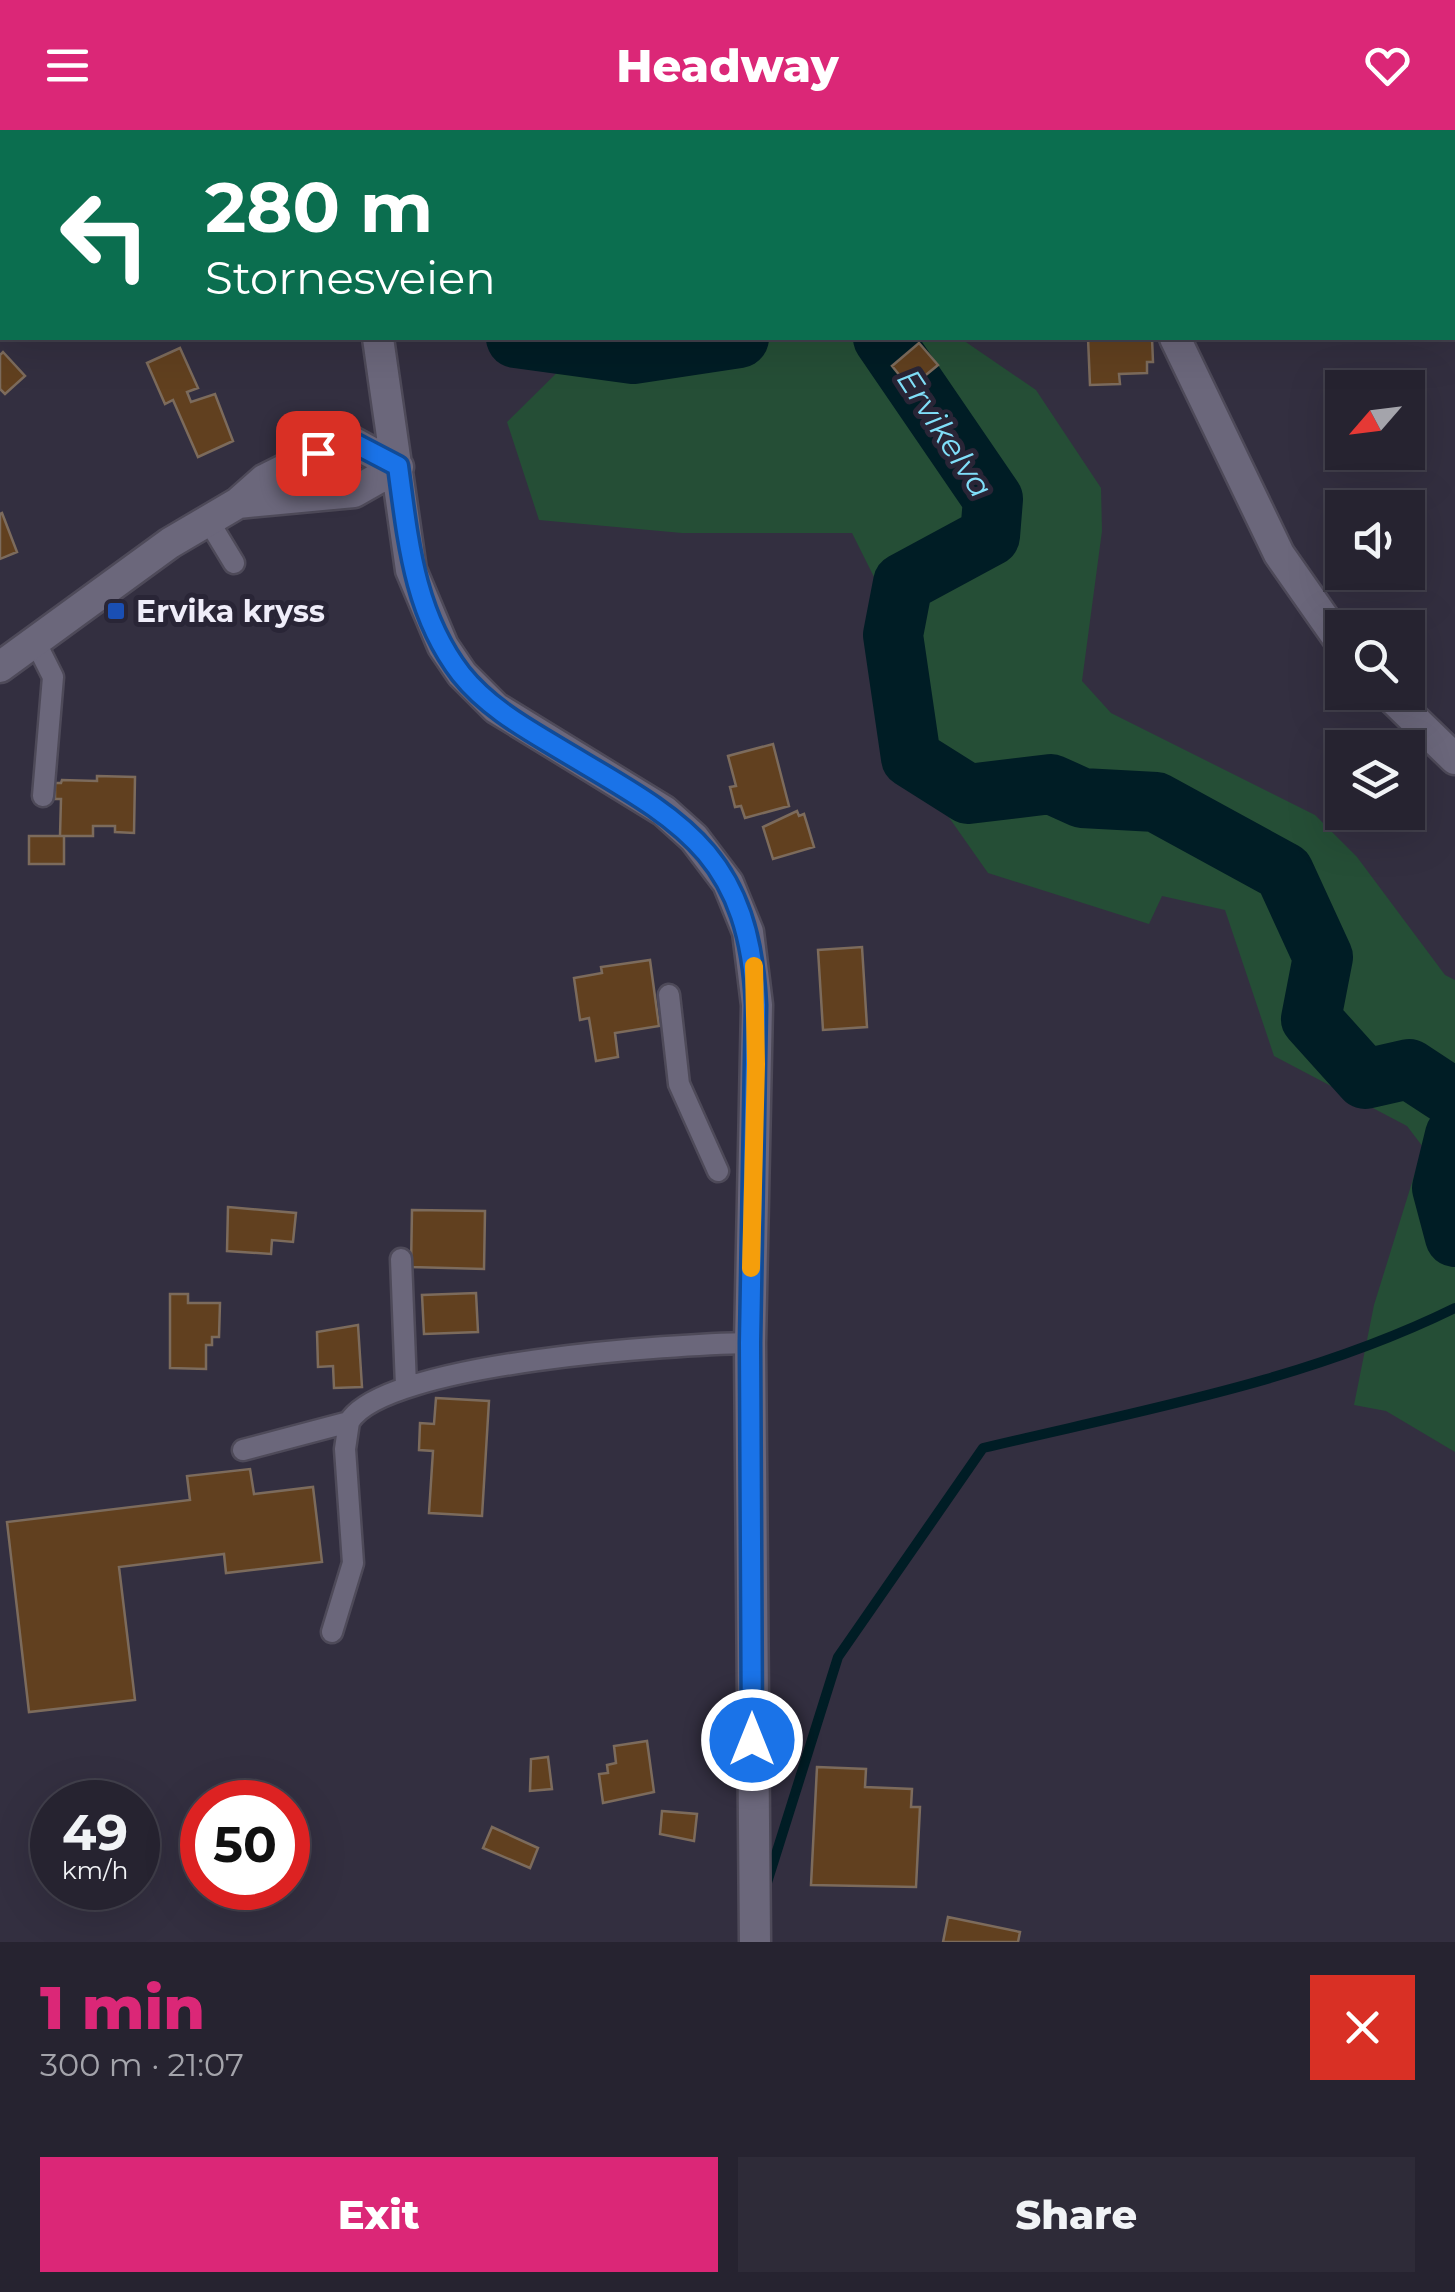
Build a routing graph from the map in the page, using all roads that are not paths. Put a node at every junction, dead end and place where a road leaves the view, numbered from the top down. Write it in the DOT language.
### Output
graph roads {
  1 [pos="1176,340"];
  2 [pos="379,342"];
  3 [pos="398,466"];
  4 [pos="238,503"];
  5 [pos="208,520"];
  6 [pos="234,564"];
  7 [pos="1325,621"];
  8 [pos="36,643"];
  9 [pos="0,666"];
  10 [pos="1405,710"];
  11 [pos="1455,759"];
  12 [pos="43,796"];
  13 [pos="669,995"];
  14 [pos="718,1171"];
  15 [pos="401,1259"];
  16 [pos="750,1343"];
  17 [pos="406,1386"];
  18 [pos="349,1422"];
  19 [pos="243,1450"];
  20 [pos="332,1632"];
  21 [pos="756,1941"];
  22 [pos="765,1942"];
  1 -- 7 [label="main road"];
  2 -- 3 [label="main road"];
  3 -- 4 [label="main road"];
  3 -- 4 [label="main road"];
  3 -- 16 [label="main road"];
  4 -- 5 [label="main road"];
  5 -- 6 [label="lane"];
  5 -- 8 [label="main road"];
  8 -- 9 [label="main road"];
  8 -- 12 [label="lane"];
  10 -- 11 [label="main road"];
  13 -- 14 [label="lane"];
  15 -- 17 [label="lane"];
  16 -- 17 [label="lane"];
  16 -- 21 [label="main road"];
  17 -- 18 [label="lane"];
  18 -- 19 [label="lane"];
  18 -- 20 [label="lane"];
  21 -- 22 [label="main road"];
}
